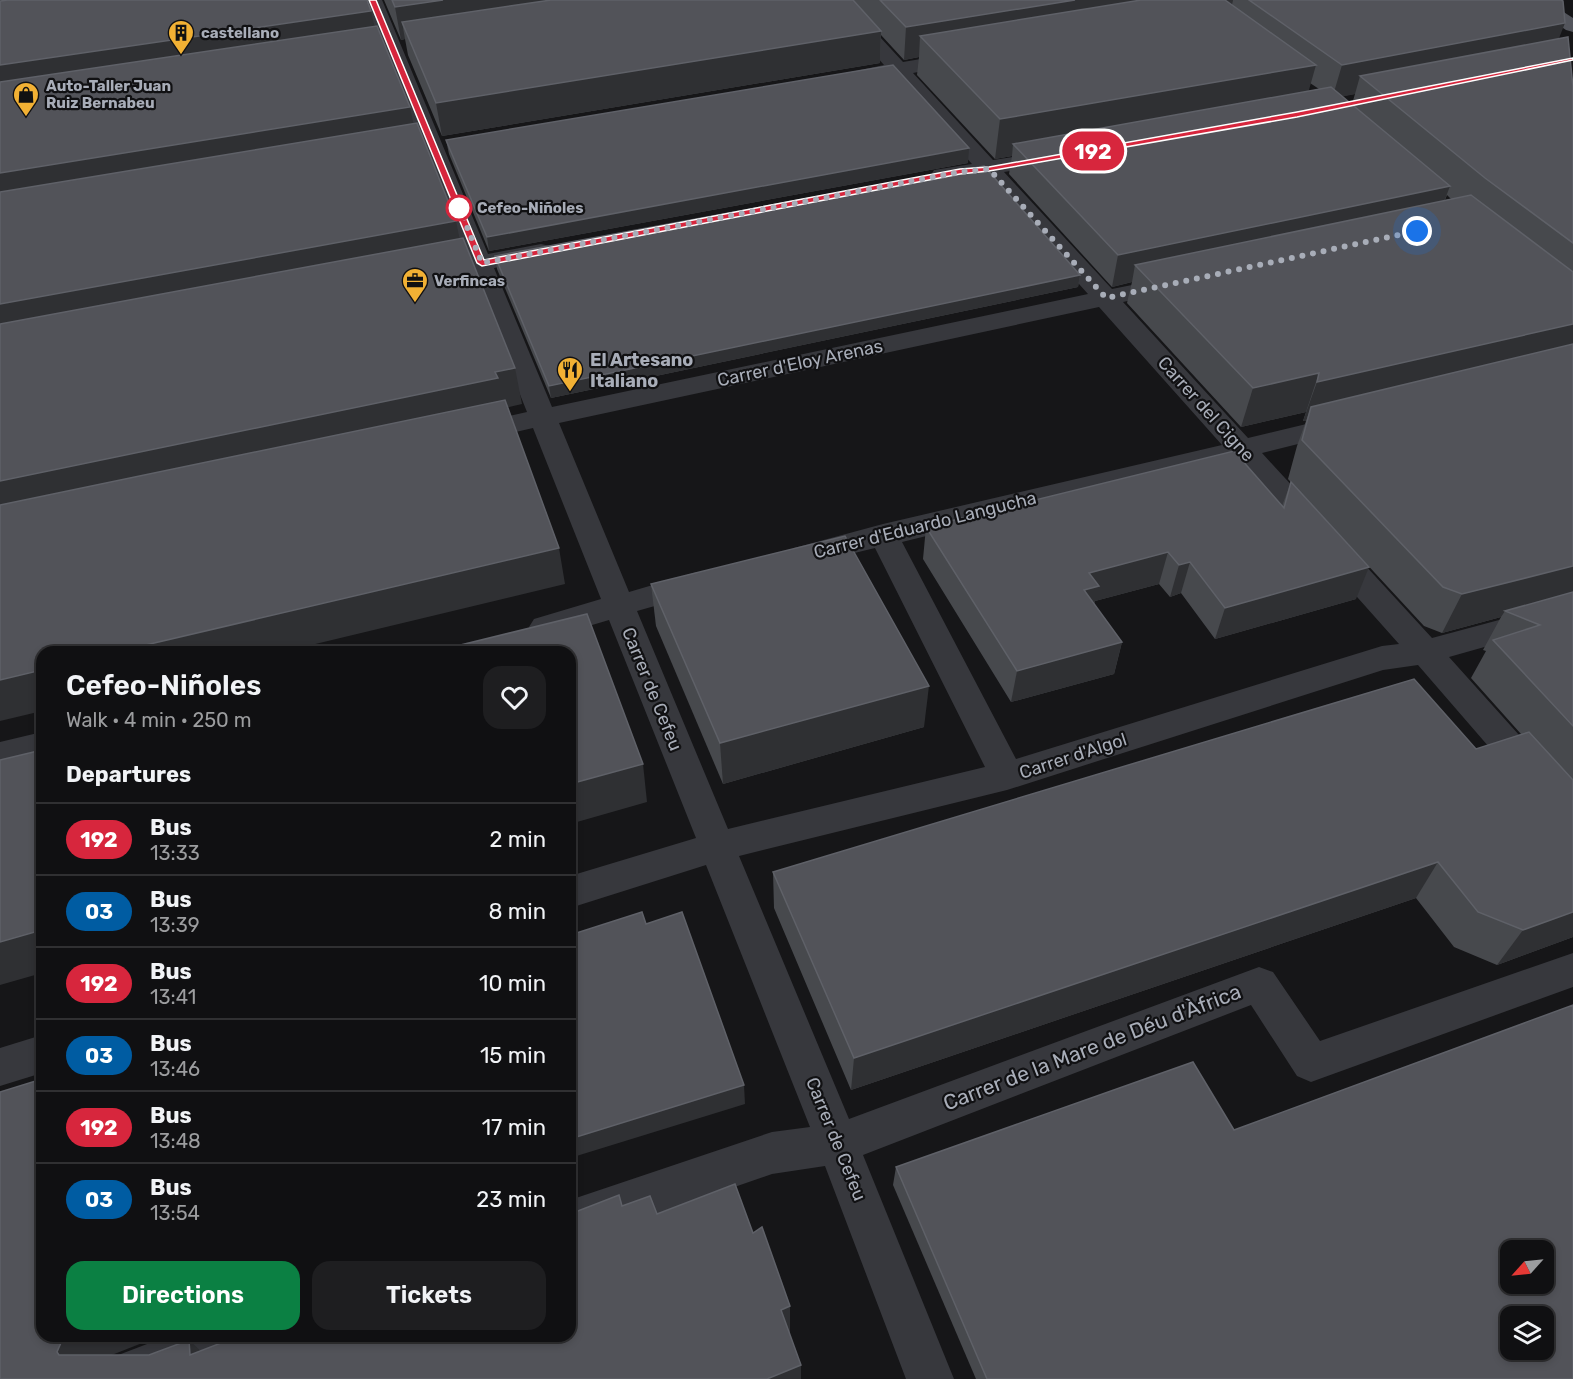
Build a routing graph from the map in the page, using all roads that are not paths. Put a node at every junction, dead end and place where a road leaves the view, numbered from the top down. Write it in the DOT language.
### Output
graph roads {
  1 [pos="373,0"];
  2 [pos="836,0"];
  3 [pos="1532,0"];
  4 [pos="1564,0"];
  5 [pos="1573,5"];
  6 [pos="1573,26"];
  7 [pos="417,45"];
  8 [pos="393,48"];
  9 [pos="370,52"];
  10 [pos="981,55"];
  11 [pos="898,69"];
  12 [pos="828,81"];
  13 [pos="458,145"];
  14 [pos="435,149"];
  15 [pos="412,153"];
  16 [pos="1080,153"];
  17 [pos="989,169"];
  18 [pos="926,178"];
  19 [pos="566,247"];
  20 [pos="482,263"];
  21 [pos="409,276"];
  22 [pos="1198,279"];
  23 [pos="1106,298"];
  24 [pos="543,417"];
  25 [pos="1368,418"];
  26 [pos="450,437"];
  27 [pos="1242,449"];
  28 [pos="883,534"];
  29 [pos="779,561"];
  30 [pos="722,576"];
  31 [pos="618,604"];
  32 [pos="1573,611"];
  33 [pos="515,634"];
  34 [pos="1425,651"];
  35 [pos="36,746"];
  36 [pos="0,755"];
  37 [pos="1007,776"];
  38 [pos="1573,819"];
  39 [pos="716,847"];
  40 [pos="576,890"];
  41 [pos="1573,970"];
  42 [pos="36,1056"];
  43 [pos="0,1067"];
  44 [pos="838,1144"];
  45 [pos="576,1220"];
  46 [pos="215,1342"];
  47 [pos="117,1379"];
  48 [pos="930,1379"];
  1 -- 8 [label="street, Carrer de Cefeu"];
  2 -- 11 [label="street, Carrer del Cigne"];
  3 -- 6 [label="main road"];
  4 -- 5 [label="main road"];
  7 -- 8 [label="street"];
  8 -- 9 [label="street"];
  8 -- 14 [label="street, Carrer de Cefeu"];
  10 -- 11 [label="street"];
  11 -- 12 [label="street"];
  11 -- 17 [label="street, Carrer del Cigne"];
  13 -- 14 [label="street"];
  14 -- 15 [label="street"];
  14 -- 20 [label="street, Carrer de Cefeu"];
  16 -- 17 [label="street"];
  17 -- 18 [label="street"];
  17 -- 23 [label="street, Carrer del Cigne"];
  19 -- 20 [label="street"];
  20 -- 21 [label="street"];
  20 -- 24 [label="street, Carrer de Cefeu"];
  22 -- 23 [label="street, Carrer d'Eloy Arenas"];
  23 -- 24 [label="street, Carrer d'Eloy Arenas"];
  23 -- 27 [label="street, Carrer del Cigne"];
  24 -- 26 [label="street, Carrer d'Eloy Arenas"];
  24 -- 31 [label="street, Carrer de Cefeu"];
  25 -- 27 [label="street, Carrer d'Eduardo Langucha"];
  27 -- 28 [label="street, Carrer d'Eduardo Langucha"];
  27 -- 34 [label="street, Carrer del Cigne"];
  28 -- 29 [label="street, Carrer d'Eduardo Langucha"];
  28 -- 37 [label="street"];
  30 -- 31 [label="street"];
  31 -- 33 [label="street"];
  31 -- 39 [label="street, Carrer de Cefeu"];
  32 -- 34 [label="street, Carrer d'Algol"];
  34 -- 37 [label="street, Carrer d'Algol"];
  34 -- 38 [label="street, Carrer del Cigne"];
  35 -- 36 [label="street"];
  37 -- 39 [label="street, Carrer d'Algol"];
  39 -- 40 [label="street, Carrer d'Algol"];
  39 -- 44 [label="street, Carrer de Cefeu"];
  41 -- 44 [label="street, Carrer de la Mare de Déu d'Àfrica"];
  42 -- 43 [label="street"];
  44 -- 45 [label="street, Carrer de la Mare de Déu d'Àfrica"];
  44 -- 48 [label="street, Carrer de Cefeu"];
  46 -- 47 [label="street"];
}
